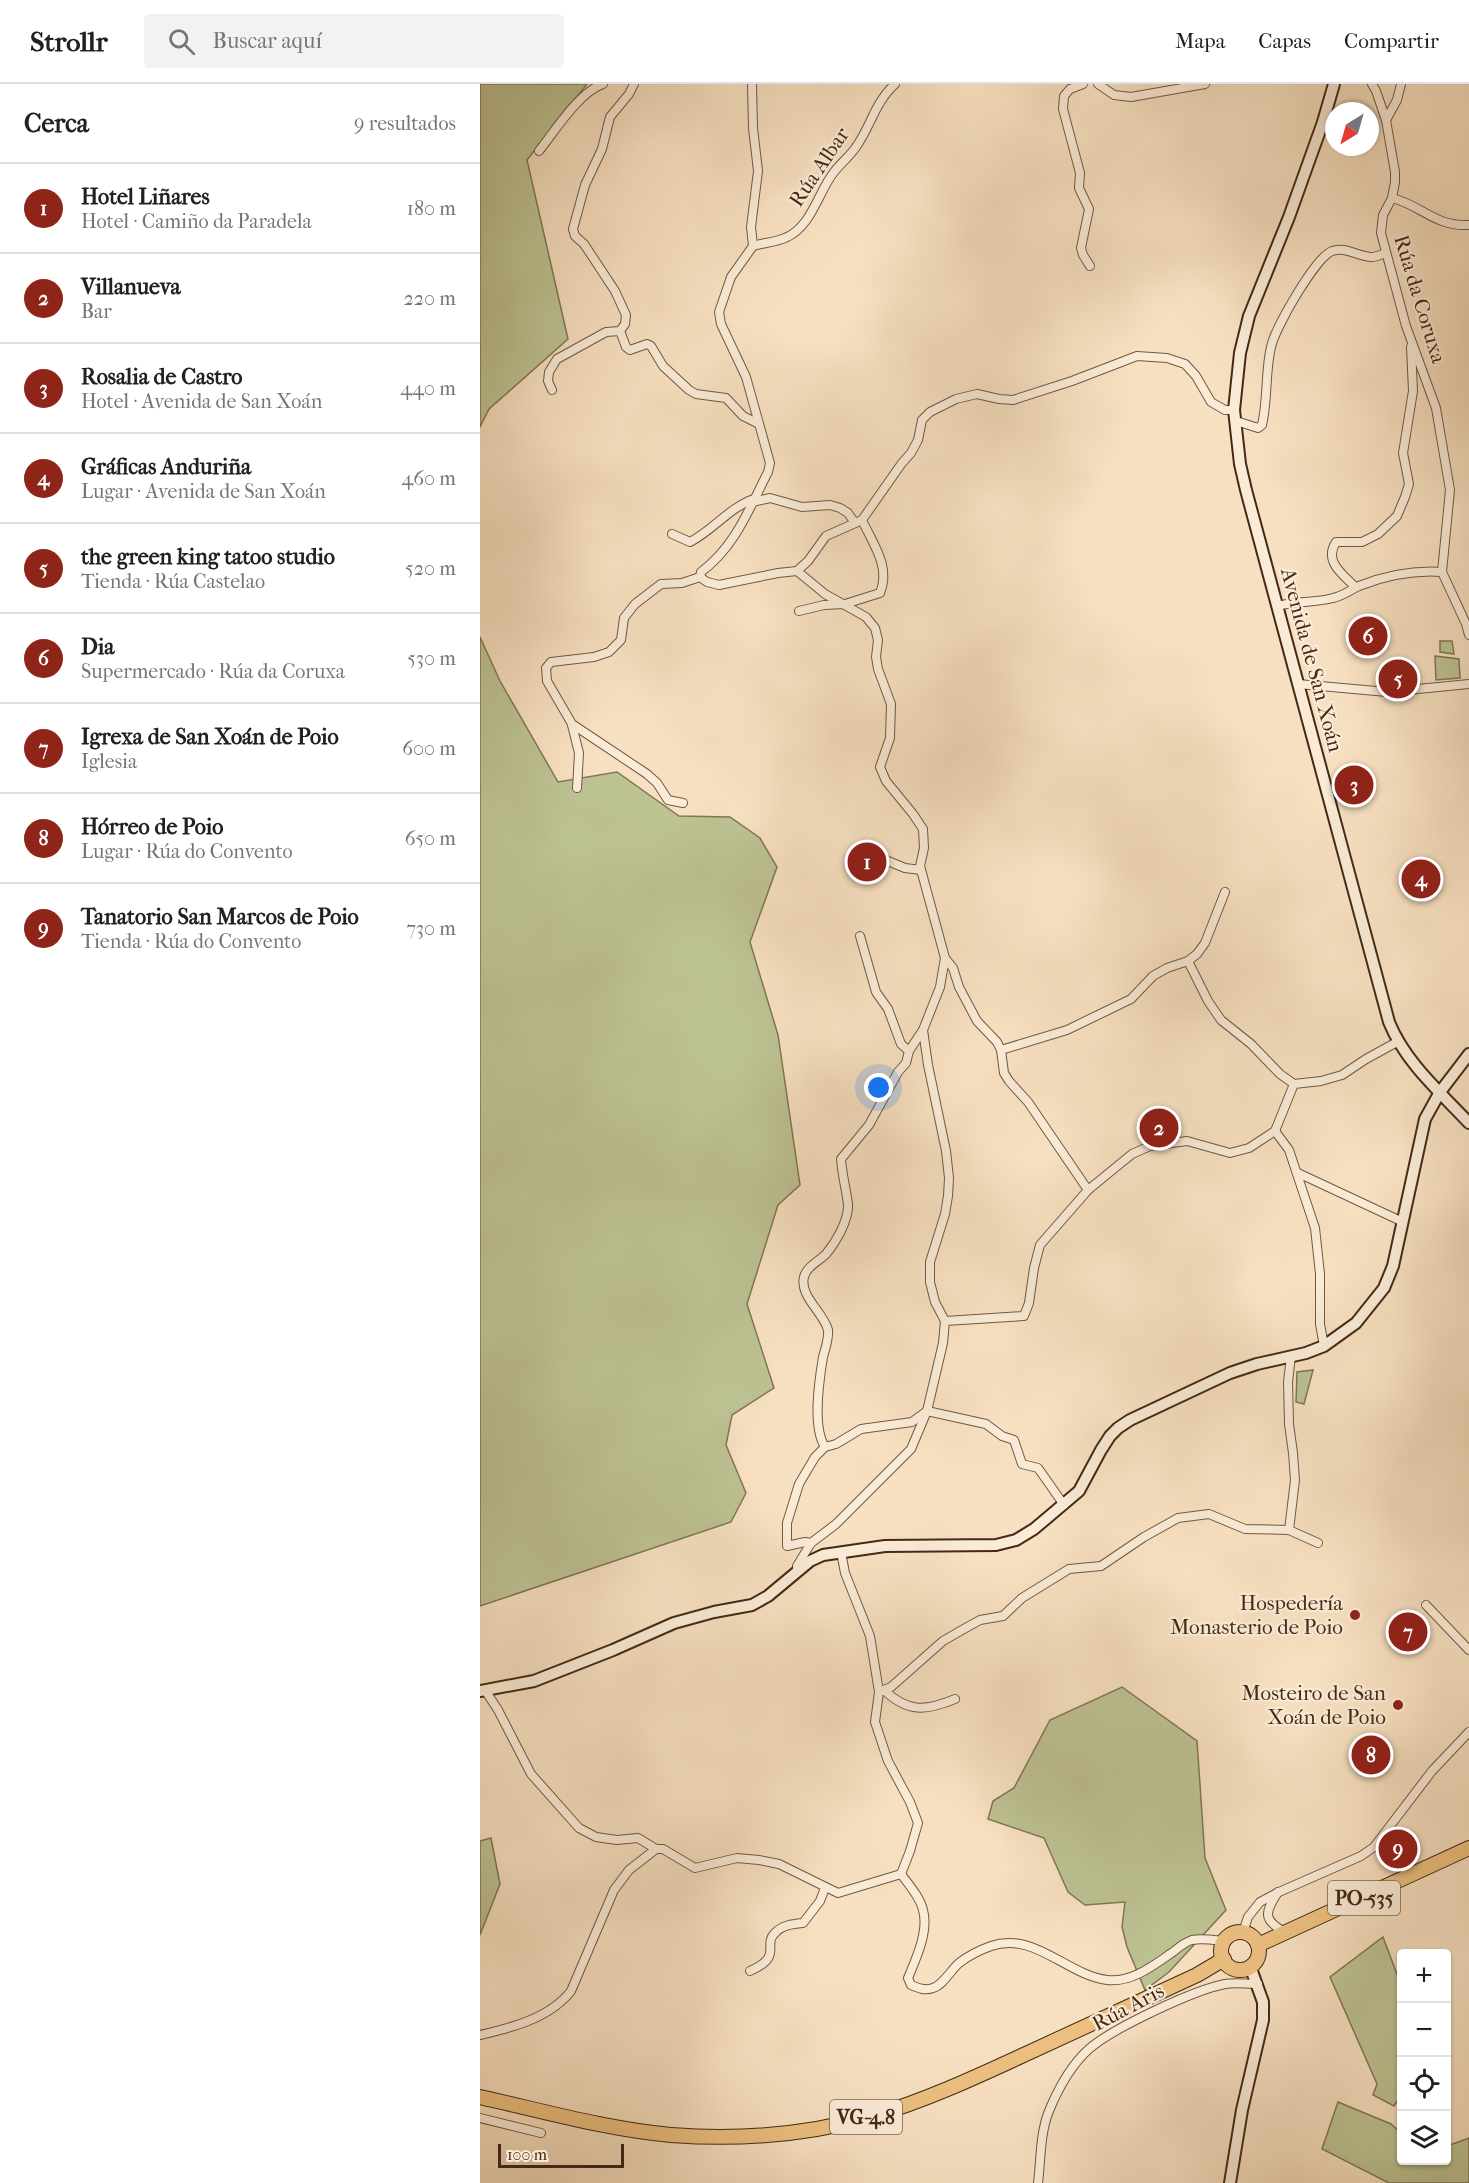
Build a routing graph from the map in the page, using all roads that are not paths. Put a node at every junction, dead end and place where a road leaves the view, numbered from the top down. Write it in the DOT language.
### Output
graph roads {
  1 [pos="603,84"];
  2 [pos="634,84"];
  3 [pos="752,84"];
  4 [pos="895,84"];
  5 [pos="1083,84"];
  6 [pos="1098,84"];
  7 [pos="1205,84"];
  8 [pos="1334,84"];
  9 [pos="1372,84"];
  10 [pos="1401,84"];
  11 [pos="1175,87"];
  12 [pos="1386,120"];
  13 [pos="539,151"];
  14 [pos="1392,198"];
  15 [pos="1469,225"];
  16 [pos="753,246"];
  17 [pos="1386,253"];
  18 [pos="1090,266"];
  19 [pos="620,332"];
  20 [pos="1410,337"];
  21 [pos="552,390"];
  22 [pos="1235,416"];
  23 [pos="757,423"];
  24 [pos="753,501"];
  25 [pos="859,521"];
  26 [pos="672,534"];
  27 [pos="797,571"];
  28 [pos="1442,572"];
  29 [pos="700,577"];
  30 [pos="1355,587"];
  31 [pos="845,604"];
  32 [pos="1277,606"];
  33 [pos="799,610"];
  34 [pos="1469,635"];
  35 [pos="1298,684"];
  36 [pos="1469,684"];
  37 [pos="572,724"];
  38 [pos="577,788"];
  39 [pos="683,803"];
  40 [pos="883,859"];
  41 [pos="921,870"];
  42 [pos="1225,892"];
  43 [pos="860,936"];
  44 [pos="945,958"];
  45 [pos="1188,961"];
  46 [pos="923,1030"];
  47 [pos="1398,1042"];
  48 [pos="1001,1050"];
  49 [pos="909,1051"];
  50 [pos="1469,1054"];
  51 [pos="1294,1084"];
  52 [pos="1440,1092"];
  53 [pos="1469,1124"];
  54 [pos="1275,1131"];
  55 [pos="1298,1173"];
  56 [pos="1088,1190"];
  57 [pos="1403,1222"];
  58 [pos="945,1321"];
  59 [pos="1324,1346"];
  60 [pos="1290,1356"];
  61 [pos="927,1411"];
  62 [pos="825,1447"];
  63 [pos="1064,1505"];
  64 [pos="1289,1530"];
  65 [pos="811,1543"];
  66 [pos="1317,1543"];
  67 [pos="841,1552"];
  68 [pos="797,1572"];
  69 [pos="1426,1605"];
  70 [pos="1469,1650"];
  71 [pos="482,1691"];
  72 [pos="881,1691"];
  73 [pos="955,1699"];
  74 [pos="1469,1732"];
  75 [pos="1469,1848"];
  76 [pos="656,1849"];
  77 [pos="901,1874"];
  78 [pos="825,1888"];
  79 [pos="1279,1892"];
  80 [pos="1243,1932"];
  81 [pos="1286,1933"];
  82 [pos="1224,1941"];
  83 [pos="1258,1945"];
  84 [pos="1224,1959"];
  85 [pos="1250,1966"];
  86 [pos="750,1971"];
  87 [pos="1258,1984"];
  88 [pos="480,2036"];
  89 [pos="480,2097"];
  90 [pos="480,2118"];
  91 [pos="541,2133"];
  92 [pos="1038,2183"];
  93 [pos="1230,2183"];
  1 -- 13 [label="street"];
  2 -- 19 [label="street"];
  3 -- 16 [label="street"];
  4 -- 16 [label="street, Rúa Albar"];
  5 -- 18 [label="street"];
  6 -- 11 [label="street"];
  7 -- 11 [label="street"];
  8 -- 22 [label="street, Avenida de San Xoán"];
  9 -- 12 [label="street, Rúa da Coruxa"];
  10 -- 12 [label="street"];
  12 -- 14 [label="street, Rúa da Coruxa"];
  14 -- 15 [label="street"];
  14 -- 17 [label="street, Rúa da Coruxa"];
  16 -- 23 [label="street"];
  17 -- 20 [label="street, Rúa da Coruxa"];
  17 -- 22 [label="street"];
  19 -- 21 [label="street"];
  19 -- 23 [label="street"];
  20 -- 28 [label="street, Rúa da Coruxa"];
  20 -- 30 [label="street"];
  22 -- 25 [label="street"];
  22 -- 32 [label="street, Avenida de San Xoán"];
  23 -- 24 [label="street"];
  24 -- 25 [label="street"];
  24 -- 26 [label="street"];
  24 -- 29 [label="street"];
  25 -- 27 [label="street"];
  25 -- 31 [label="street"];
  27 -- 29 [label="street"];
  27 -- 31 [label="street"];
  28 -- 30 [label="street"];
  28 -- 34 [label="street"];
  29 -- 37 [label="street"];
  30 -- 32 [label="street"];
  31 -- 33 [label="street"];
  31 -- 41 [label="street"];
  32 -- 35 [label="street, Avenida de San Xoán"];
  35 -- 36 [label="street"];
  35 -- 47 [label="street, Avenida de San Xoán"];
  37 -- 38 [label="street"];
  37 -- 39 [label="street"];
  40 -- 41 [label="street"];
  41 -- 44 [label="street"];
  42 -- 45 [label="street"];
  43 -- 49 [label="street"];
  44 -- 46 [label="street"];
  44 -- 48 [label="street"];
  45 -- 48 [label="street"];
  45 -- 51 [label="street"];
  46 -- 49 [label="street"];
  46 -- 58 [label="street"];
  47 -- 51 [label="street"];
  47 -- 52 [label="street, Avenida de San Xoán"];
  48 -- 56 [label="street"];
  49 -- 62 [label="street"];
  50 -- 52 [label="street"];
  51 -- 54 [label="street"];
  52 -- 53 [label="street, Avenida de San Xoán"];
  52 -- 57 [label="street"];
  54 -- 55 [label="street"];
  54 -- 56 [label="street"];
  55 -- 57 [label="street"];
  55 -- 59 [label="street"];
  56 -- 58 [label="street"];
  57 -- 59 [label="street"];
  58 -- 61 [label="street"];
  59 -- 60 [label="street"];
  60 -- 63 [label="street"];
  60 -- 64 [label="street"];
  61 -- 62 [label="street"];
  61 -- 63 [label="street"];
  61 -- 65 [label="street"];
  62 -- 65 [label="street"];
  63 -- 67 [label="street"];
  64 -- 66 [label="street"];
  64 -- 72 [label="street"];
  65 -- 68 [label="street"];
  67 -- 68 [label="street"];
  67 -- 72 [label="street"];
  68 -- 71 [label="street"];
  69 -- 70 [label="street"];
  71 -- 76 [label="street"];
  72 -- 73 [label="street"];
  72 -- 77 [label="street"];
  74 -- 79 [label="street"];
  75 -- 81 [label="highway, PO-535"];
  76 -- 78 [label="street"];
  76 -- 88 [label="street"];
  77 -- 78 [label="street"];
  77 -- 82 [label="street"];
  78 -- 86 [label="street"];
  79 -- 80 [label="street"];
  79 -- 81 [label="street"];
  80 -- 82 [label="highway"];
  80 -- 83 [label="highway"];
  81 -- 83 [label="highway, PO-535"];
  82 -- 84 [label="highway"];
  83 -- 85 [label="highway"];
  84 -- 85 [label="highway"];
  84 -- 89 [label="highway, VG-4.8"];
  85 -- 87 [label="street"];
  87 -- 92 [label="street, Rúa Aris"];
  87 -- 93 [label="street"];
  90 -- 91 [label="street"];
}
